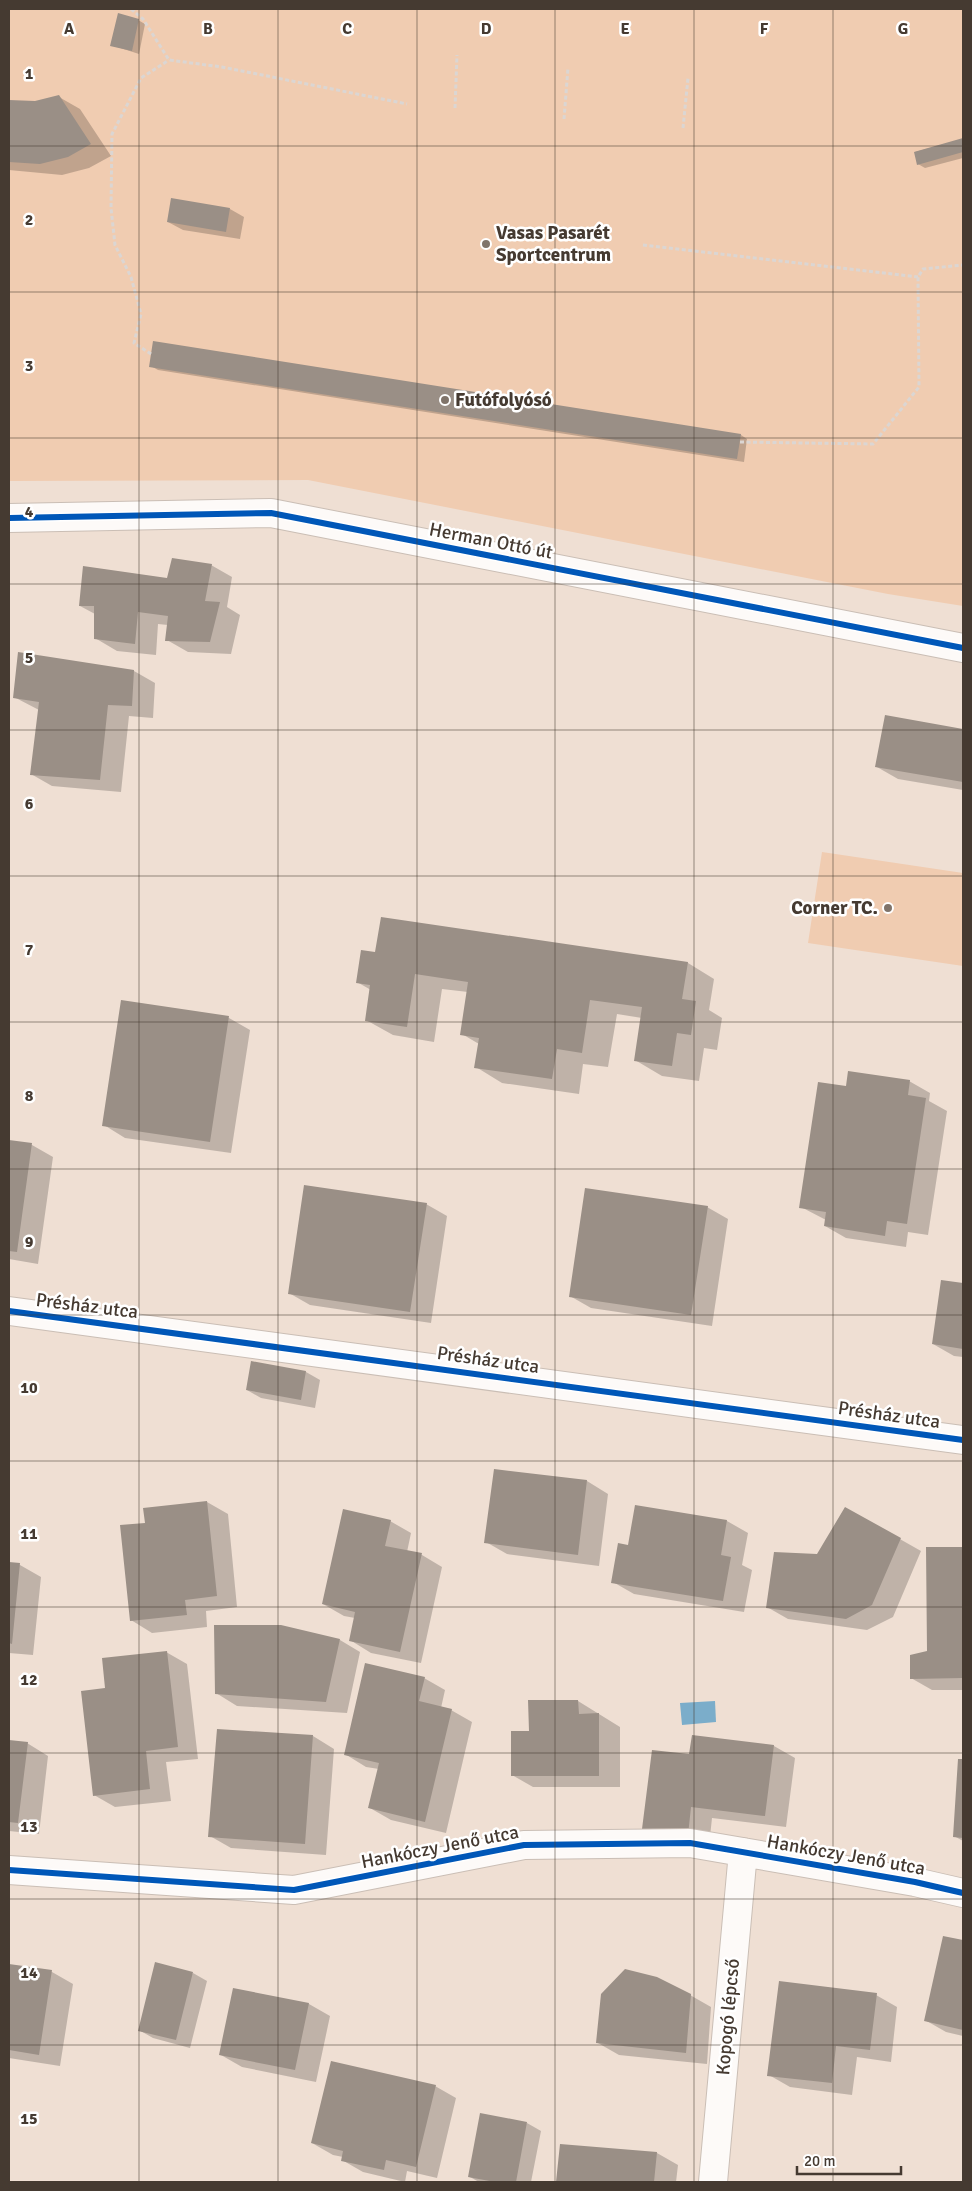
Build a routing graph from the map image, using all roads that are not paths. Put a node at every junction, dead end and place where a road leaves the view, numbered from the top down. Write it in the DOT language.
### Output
graph roads {
  1 [pos="9,518"];
  2 [pos="928,640"];
  3 [pos="963,648"];
  4 [pos="963,666"];
  5 [pos="9,1311"];
  6 [pos="963,1440"];
  7 [pos="743,1852"];
  8 [pos="9,1870"];
  9 [pos="963,1892"];
  10 [pos="713,2182"];
  1 -- 2 [label="street, Herman Ottó út"];
  2 -- 3 [label="street, Herman Ottó út"];
  2 -- 4 [label="street, Herman Ottó út"];
  5 -- 6 [label="street, Présház utca"];
  7 -- 8 [label="street, Hankóczy Jenő utca"];
  7 -- 9 [label="street, Hankóczy Jenő utca"];
  7 -- 10 [label="street, Kopogó lépcső"];
}
